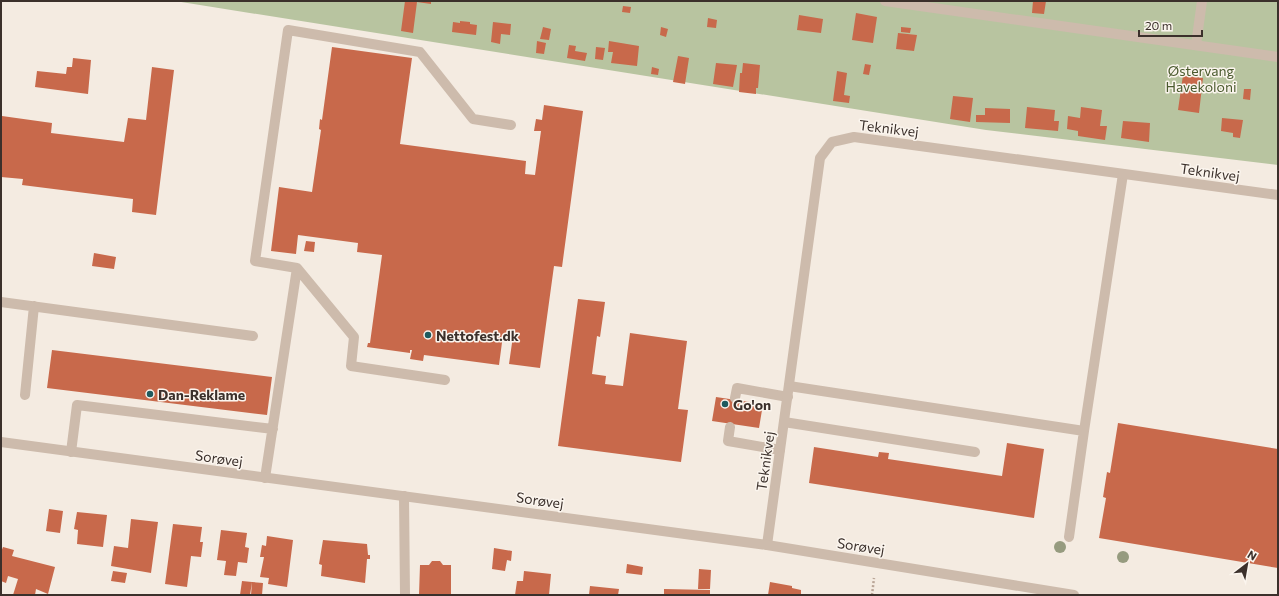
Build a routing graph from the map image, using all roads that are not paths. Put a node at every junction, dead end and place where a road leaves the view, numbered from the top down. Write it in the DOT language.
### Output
graph roads {
  1 [pos="885,1"];
  2 [pos="1202,1"];
  3 [pos="1196,45"];
  4 [pos="1278,57"];
  5 [pos="511,125"];
  6 [pos="1124,174"];
  7 [pos="1278,195"];
  8 [pos="297,268"];
  9 [pos="1,302"];
  10 [pos="34,306"];
  11 [pos="253,336"];
  12 [pos="445,380"];
  13 [pos="789,386"];
  14 [pos="25,395"];
  15 [pos="788,397"];
  16 [pos="735,398"];
  17 [pos="784,422"];
  18 [pos="730,427"];
  19 [pos="273,429"];
  20 [pos="1084,431"];
  21 [pos="1,442"];
  22 [pos="780,450"];
  23 [pos="71,452"];
  24 [pos="975,452"];
  25 [pos="265,478"];
  26 [pos="404,496"];
  27 [pos="1069,538"];
  28 [pos="767,545"];
  29 [pos="405,595"];
  30 [pos="1074,595"];
  1 -- 3 [label="street"];
  2 -- 3 [label="street"];
  3 -- 4 [label="street"];
  5 -- 8 [label="street"];
  6 -- 7 [label="street, Teknikvej"];
  6 -- 13 [label="street, Teknikvej"];
  6 -- 20 [label="street"];
  8 -- 12 [label="street"];
  8 -- 19 [label="street"];
  9 -- 10 [label="street"];
  10 -- 11 [label="street"];
  10 -- 14 [label="street"];
  13 -- 15 [label="street, Teknikvej"];
  13 -- 20 [label="street"];
  15 -- 16 [label="street"];
  15 -- 17 [label="street, Teknikvej"];
  17 -- 22 [label="street, Teknikvej"];
  17 -- 24 [label="street"];
  18 -- 22 [label="street"];
  19 -- 23 [label="street"];
  19 -- 25 [label="street"];
  20 -- 27 [label="street"];
  21 -- 23 [label="street, Sorøvej"];
  22 -- 28 [label="street, Teknikvej"];
  23 -- 25 [label="street, Sorøvej"];
  25 -- 26 [label="street, Sorøvej"];
  26 -- 28 [label="street, Sorøvej"];
  26 -- 29 [label="street"];
  28 -- 30 [label="street, Sorøvej"];
}
